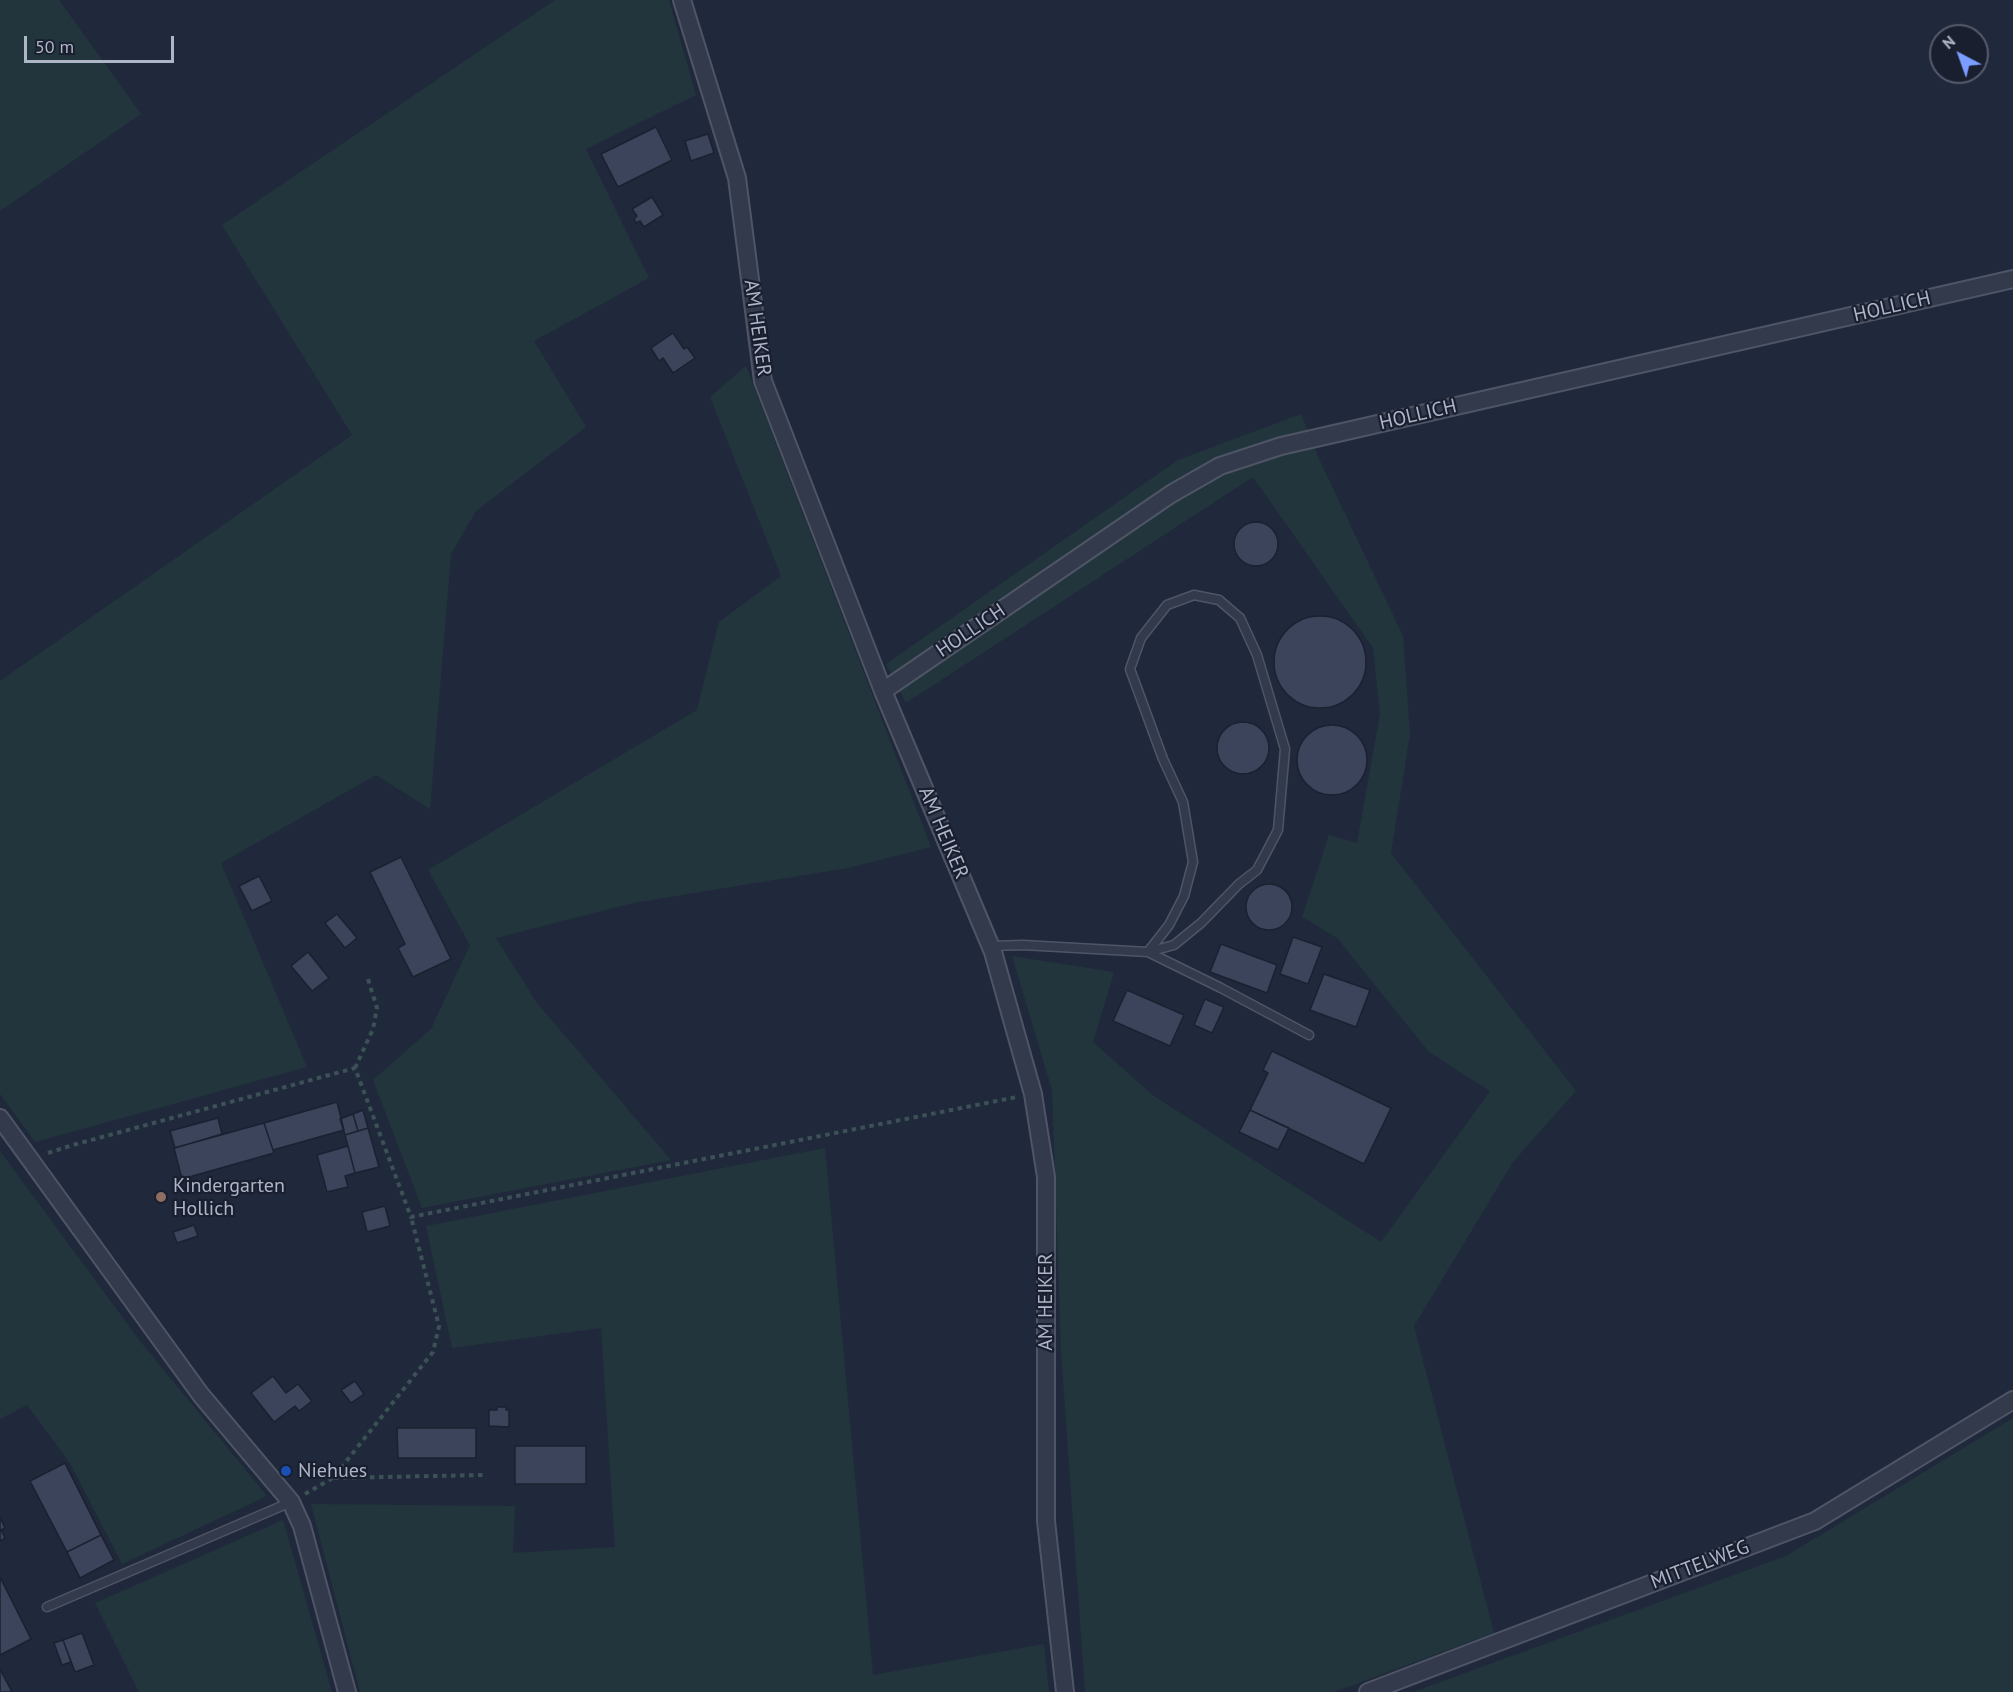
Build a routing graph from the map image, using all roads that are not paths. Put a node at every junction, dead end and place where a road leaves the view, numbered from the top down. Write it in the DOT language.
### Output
graph roads {
  1 [pos="682,0"];
  2 [pos="2013,279"];
  3 [pos="883,692"];
  4 [pos="990,946"];
  5 [pos="1148,952"];
  6 [pos="1309,1035"];
  7 [pos="0,1118"];
  8 [pos="2013,1400"];
  9 [pos="291,1502"];
  10 [pos="47,1607"];
  11 [pos="347,1692"];
  12 [pos="1065,1692"];
  13 [pos="1368,1692"];
  1 -- 3 [label="street, AM HEIKER"];
  2 -- 3 [label="street, HOLLICH"];
  3 -- 4 [label="street, AM HEIKER"];
  4 -- 5 [label="lane"];
  4 -- 12 [label="street, AM HEIKER"];
  5 -- 5 [label="lane"];
  5 -- 6 [label="lane"];
  7 -- 9 [label="street"];
  8 -- 13 [label="street, MITTELWEG"];
  9 -- 10 [label="lane"];
  9 -- 11 [label="street"];
}
